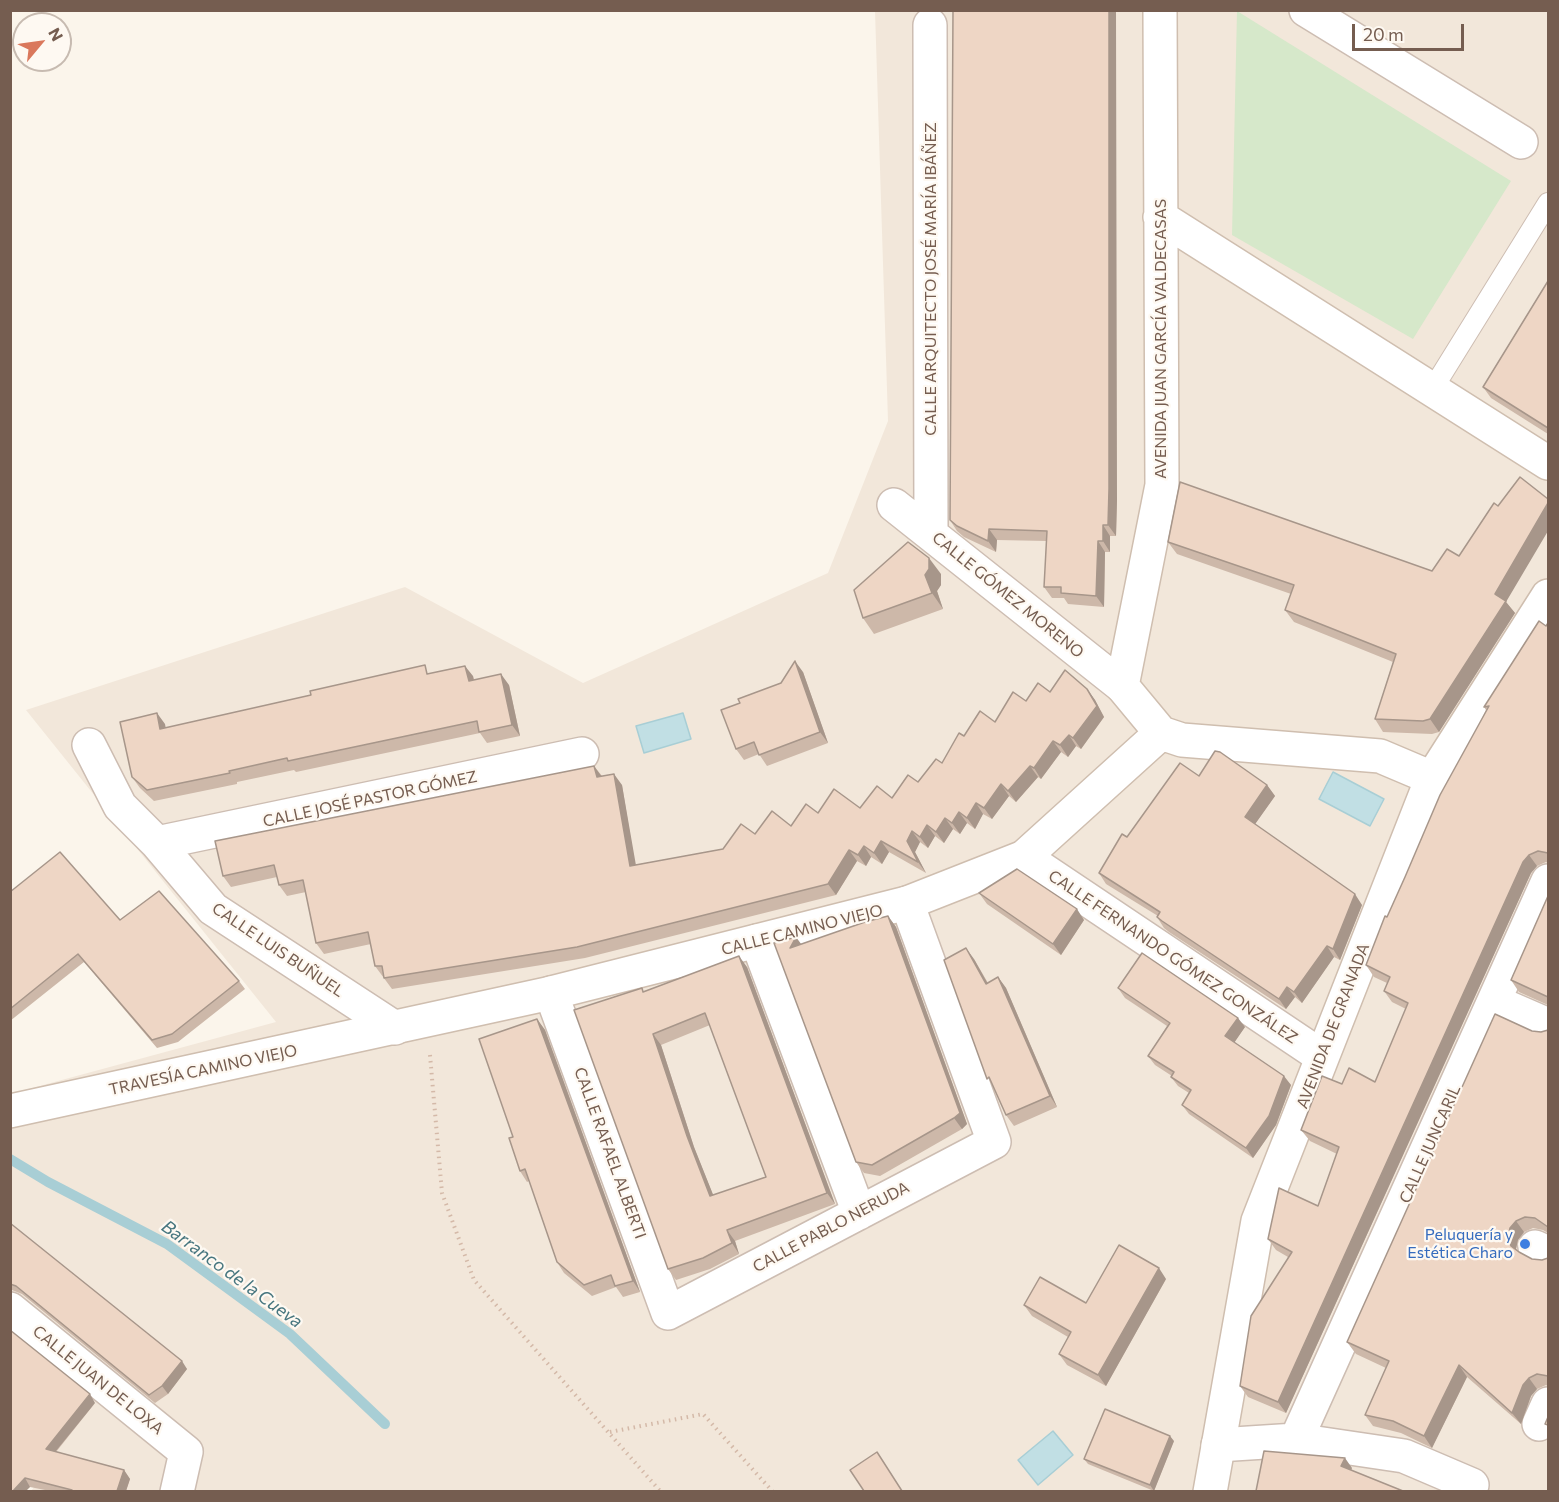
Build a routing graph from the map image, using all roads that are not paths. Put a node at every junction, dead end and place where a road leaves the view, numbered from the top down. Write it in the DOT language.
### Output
graph roads {
  1 [pos="1160,10"];
  2 [pos="1306,10"];
  3 [pos="930,25"];
  4 [pos="1521,141"];
  5 [pos="1548,203"];
  6 [pos="1160,217"];
  7 [pos="1432,390"];
  8 [pos="1548,463"];
  9 [pos="894,505"];
  10 [pos="931,534"];
  11 [pos="1548,596"];
  12 [pos="1122,686"];
  13 [pos="1161,733"];
  14 [pos="89,745"];
  15 [pos="582,754"];
  16 [pos="1432,778"];
  17 [pos="158,843"];
  18 [pos="1024,857"];
  19 [pos="1548,880"];
  20 [pos="907,903"];
  21 [pos="757,941"];
  22 [pos="551,993"];
  23 [pos="1495,1002"];
  24 [pos="1548,1025"];
  25 [pos="395,1028"];
  26 [pos="1321,1056"];
  27 [pos="10,1112"];
  28 [pos="859,1213"];
  29 [pos="10,1309"];
  30 [pos="668,1313"];
  31 [pos="1296,1440"];
  32 [pos="1218,1445"];
  33 [pos="1472,1485"];
  34 [pos="177,1491"];
  35 [pos="1210,1491"];
  1 -- 6 [label="street, AVENIDA JUAN GARCÍA VALDECASAS"];
  2 -- 4 [label="street"];
  3 -- 10 [label="street, CALLE ARQUITECTO JOSÉ MARÍA IBÁÑEZ"];
  5 -- 7 [label="lane"];
  6 -- 7 [label="street"];
  6 -- 12 [label="street, AVENIDA JUAN GARCÍA VALDECASAS"];
  7 -- 8 [label="street"];
  9 -- 10 [label="street, CALLE GÓMEZ MORENO"];
  10 -- 12 [label="street, CALLE GÓMEZ MORENO"];
  11 -- 16 [label="street, AVENIDA DE GRANADA"];
  12 -- 13 [label="street"];
  13 -- 16 [label="street"];
  13 -- 18 [label="street, CALLE CAMINO VIEJO"];
  14 -- 17 [label="street, CALLE LUIS BUÑUEL"];
  15 -- 17 [label="street, CALLE JOSÉ PASTOR GÓMEZ"];
  16 -- 26 [label="street, AVENIDA DE GRANADA"];
  17 -- 25 [label="street, CALLE LUIS BUÑUEL"];
  18 -- 20 [label="street, CALLE CAMINO VIEJO"];
  18 -- 26 [label="street, CALLE FERNANDO GÓMEZ GONZÁLEZ"];
  19 -- 23 [label="street, CALLE JUNCARIL"];
  20 -- 21 [label="street, CALLE CAMINO VIEJO"];
  20 -- 28 [label="street, CALLE PABLO NERUDA"];
  21 -- 22 [label="street, CALLE CAMINO VIEJO"];
  21 -- 28 [label="street"];
  22 -- 25 [label="street, CALLE CAMINO VIEJO"];
  22 -- 30 [label="street, CALLE RAFAEL ALBERTI"];
  23 -- 24 [label="street"];
  23 -- 31 [label="street, CALLE JUNCARIL"];
  25 -- 27 [label="street, TRAVESÍA CAMINO VIEJO"];
  26 -- 32 [label="street, AVENIDA DE GRANADA"];
  28 -- 30 [label="street, CALLE PABLO NERUDA"];
  29 -- 34 [label="street, CALLE JUAN DE LOXA"];
  31 -- 32 [label="street"];
  31 -- 33 [label="street"];
  32 -- 35 [label="street, AVENIDA DE GRANADA"];
}
